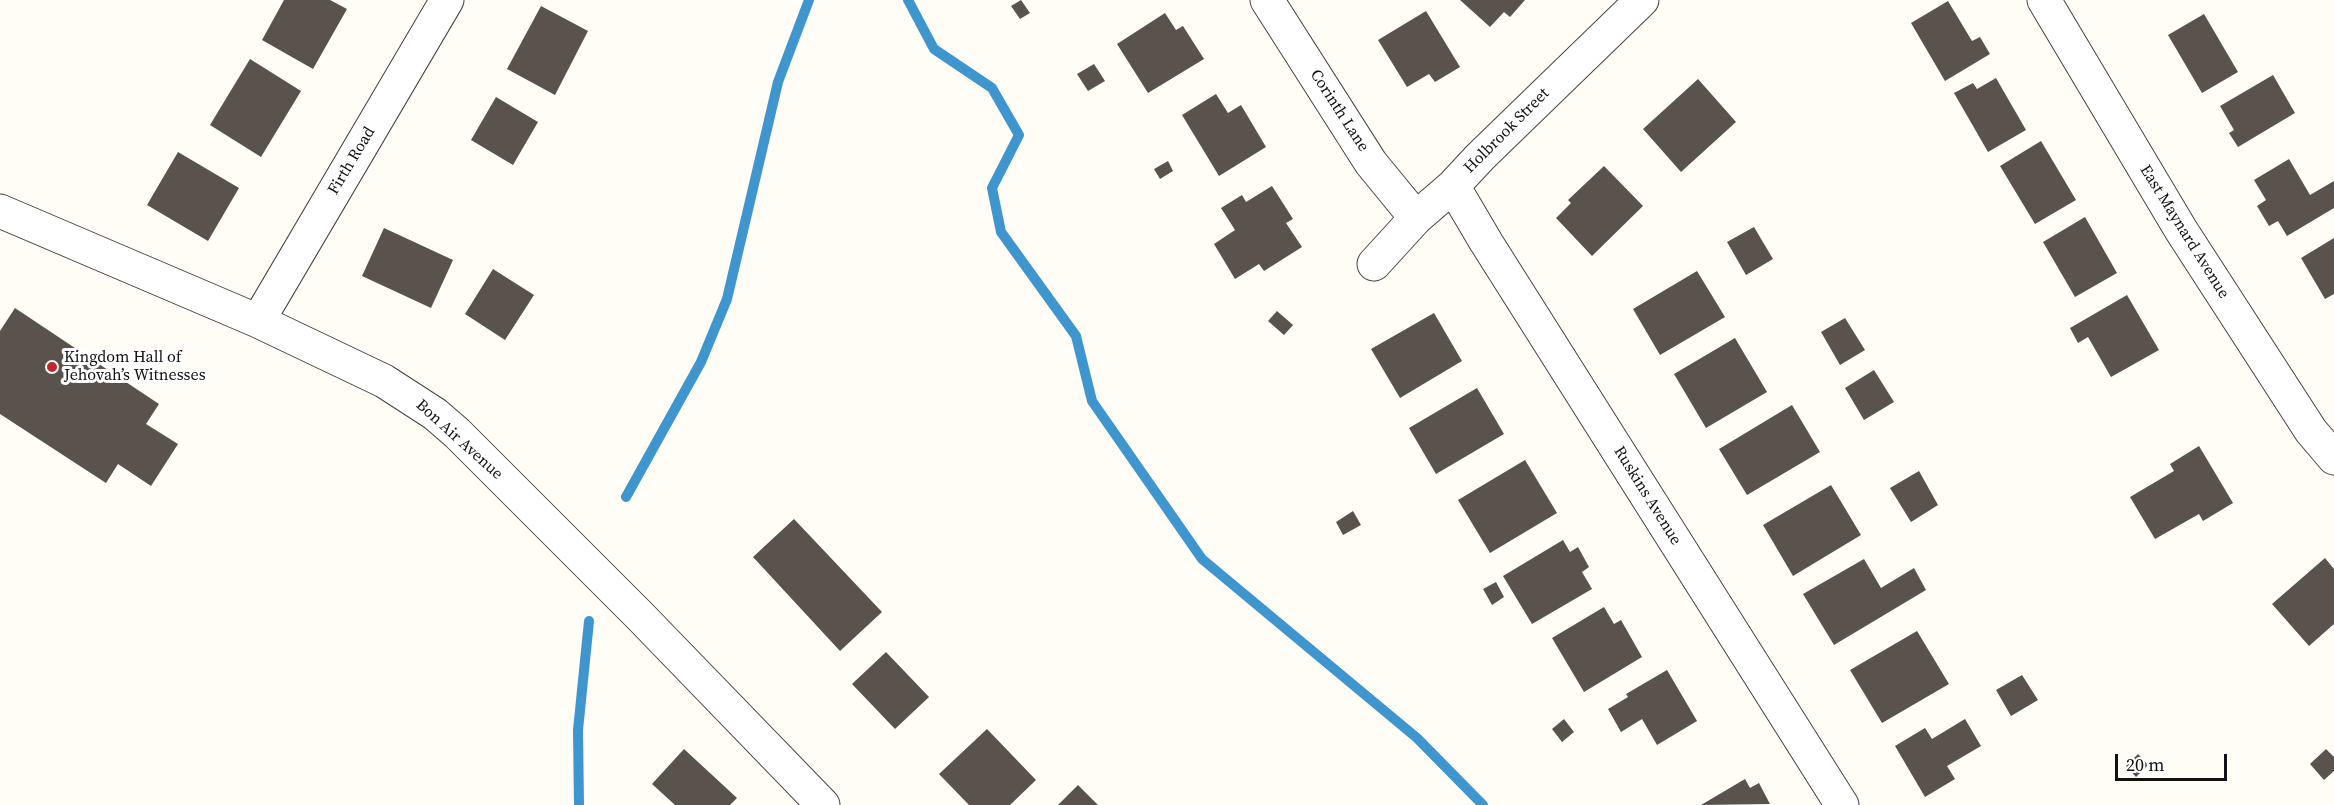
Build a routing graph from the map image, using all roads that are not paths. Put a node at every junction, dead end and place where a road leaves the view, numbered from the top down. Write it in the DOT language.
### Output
graph roads {
  1 [pos="447,0"];
  2 [pos="1267,0"];
  3 [pos="1642,0"];
  4 [pos="2044,0"];
  5 [pos="1453,186"];
  6 [pos="0,211"];
  7 [pos="1416,218"];
  8 [pos="1374,264"];
  9 [pos="258,321"];
  10 [pos="2334,458"];
  11 [pos="823,805"];
  12 [pos="1842,805"];
  1 -- 9 [label="street, Firth Road"];
  2 -- 7 [label="street, Corinth Lane"];
  3 -- 5 [label="street, Holbrook Street"];
  4 -- 10 [label="street, East Maynard Avenue"];
  5 -- 7 [label="street, Holbrook Street"];
  5 -- 12 [label="street, Ruskins Avenue"];
  6 -- 9 [label="street, Bon Air Avenue"];
  7 -- 8 [label="street, Holbrook Street"];
  9 -- 11 [label="street, Bon Air Avenue"];
}
